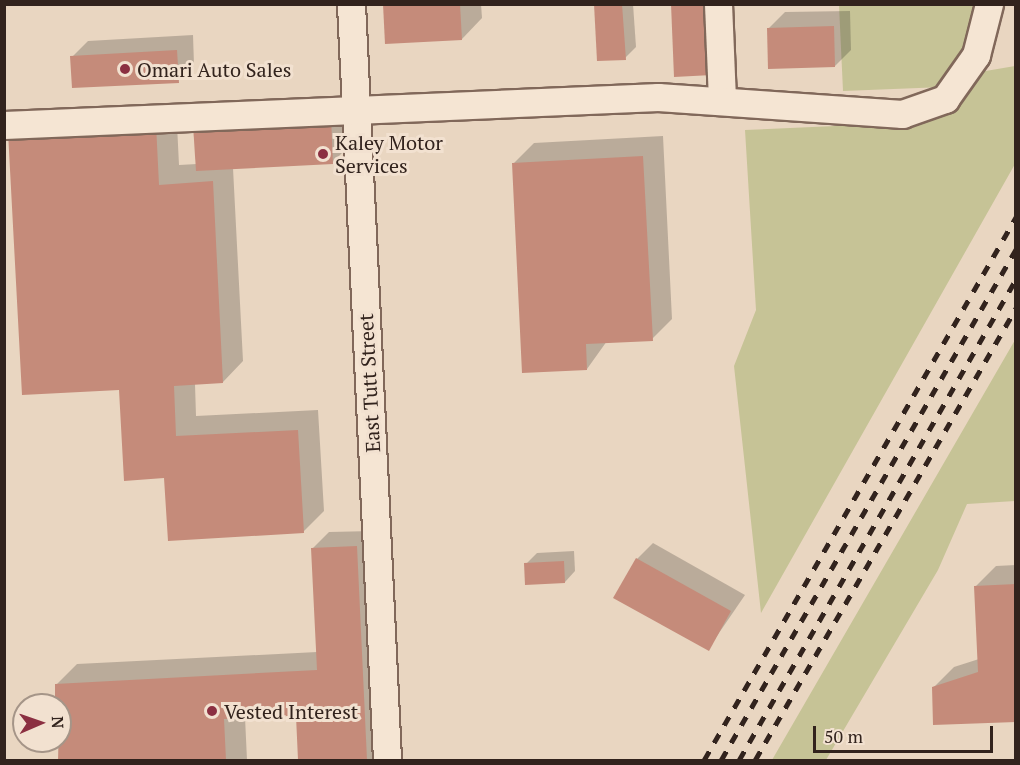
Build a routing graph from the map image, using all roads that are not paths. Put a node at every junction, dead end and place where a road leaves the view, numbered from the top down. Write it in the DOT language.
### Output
graph roads {
  1 [pos="351,4"];
  2 [pos="718,4"];
  3 [pos="989,4"];
  4 [pos="722,101"];
  5 [pos="355,108"];
  6 [pos="4,125"];
  7 [pos="387,760"];
  1 -- 5 [label="street, East Tutt Street"];
  2 -- 4 [label="street"];
  3 -- 4 [label="street"];
  4 -- 5 [label="street"];
  5 -- 6 [label="street"];
  5 -- 7 [label="street, East Tutt Street"];
}
